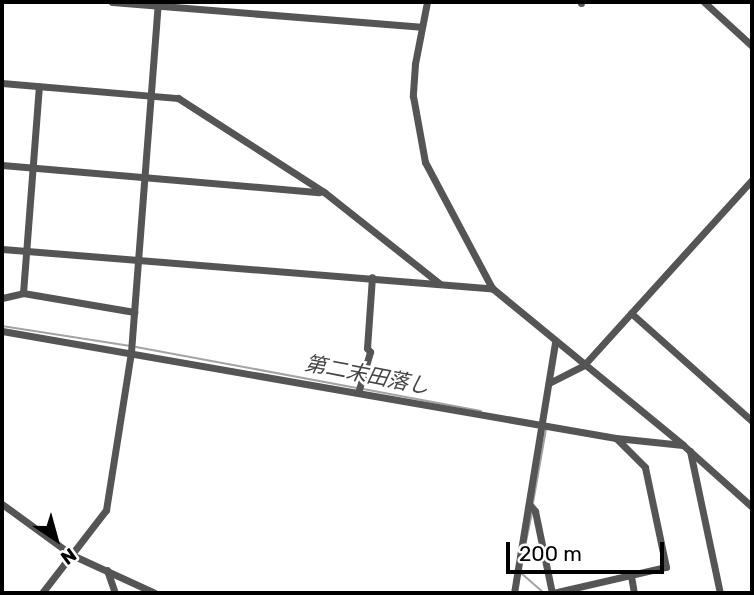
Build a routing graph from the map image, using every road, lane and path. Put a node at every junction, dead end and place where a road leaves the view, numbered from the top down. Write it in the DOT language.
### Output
graph roads {
  1 [pos="112,2"];
  2 [pos="427,2"];
  3 [pos="704,2"];
  4 [pos="158,4"];
  5 [pos="421,27"];
  6 [pos="752,46"];
  7 [pos="2,83"];
  8 [pos="39,87"];
  9 [pos="151,96"];
  10 [pos="2,165"];
  11 [pos="33,168"];
  12 [pos="144,177"];
  13 [pos="752,180"];
  14 [pos="324,192"];
  15 [pos="2,249"];
  16 [pos="26,251"];
  17 [pos="138,262"];
  18 [pos="372,278"];
  19 [pos="439,283"];
  20 [pos="492,288"];
  21 [pos="23,293"];
  22 [pos="2,298"];
  23 [pos="134,312"];
  24 [pos="631,313"];
  25 [pos="2,331"];
  26 [pos="555,342"];
  27 [pos="131,352"];
  28 [pos="584,365"];
  29 [pos="549,383"];
  30 [pos="358,393"];
  31 [pos="752,421"];
  32 [pos="543,425"];
  33 [pos="616,438"];
  34 [pos="682,445"];
  35 [pos="690,451"];
  36 [pos="2,504"];
  37 [pos="530,505"];
  38 [pos="752,507"];
  39 [pos="72,555"];
  40 [pos="107,570"];
  41 [pos="631,576"];
  42 [pos="42,593"];
  43 [pos="115,593"];
  44 [pos="155,593"];
  45 [pos="514,593"];
  46 [pos="552,593"];
  47 [pos="634,593"];
  48 [pos="720,593"];
  1 -- 4 [label="street"];
  2 -- 5 [label="street"];
  3 -- 6 [label="street"];
  4 -- 5 [label="street"];
  4 -- 9 [label="street"];
  5 -- 20 [label="street"];
  7 -- 8 [label="street"];
  8 -- 9 [label="street"];
  8 -- 11 [label="street"];
  9 -- 12 [label="street"];
  9 -- 14 [label="street"];
  10 -- 11 [label="street"];
  11 -- 12 [label="street"];
  11 -- 16 [label="street"];
  12 -- 14 [label="street"];
  12 -- 17 [label="street"];
  13 -- 24 [label="street"];
  14 -- 19 [label="street"];
  15 -- 16 [label="street"];
  16 -- 17 [label="street"];
  16 -- 21 [label="street"];
  17 -- 18 [label="street"];
  17 -- 23 [label="street"];
  18 -- 19 [label="street"];
  18 -- 30 [label="street"];
  19 -- 20 [label="street"];
  20 -- 26 [label="street"];
  21 -- 22 [label="street"];
  21 -- 23 [label="street"];
  23 -- 27 [label="street"];
  24 -- 28 [label="street"];
  24 -- 31 [label="street"];
  25 -- 27 [label="street"];
  26 -- 28 [label="street"];
  26 -- 29 [label="street"];
  27 -- 30 [label="street"];
  27 -- 39 [label="street"];
  28 -- 29 [label="street"];
  28 -- 34 [label="street"];
  29 -- 32 [label="street"];
  30 -- 32 [label="street"];
  32 -- 33 [label="street"];
  32 -- 37 [label="street"];
  33 -- 34 [label="street"];
  33 -- 41 [label="street"];
  34 -- 35 [label="street"];
  35 -- 38 [label="street"];
  35 -- 48 [label="street"];
  36 -- 39 [label="street"];
  37 -- 45 [label="street"];
  37 -- 46 [label="street"];
  39 -- 40 [label="street"];
  39 -- 42 [label="street"];
  40 -- 43 [label="street"];
  40 -- 44 [label="street"];
  41 -- 46 [label="street"];
  41 -- 47 [label="street"];
}
